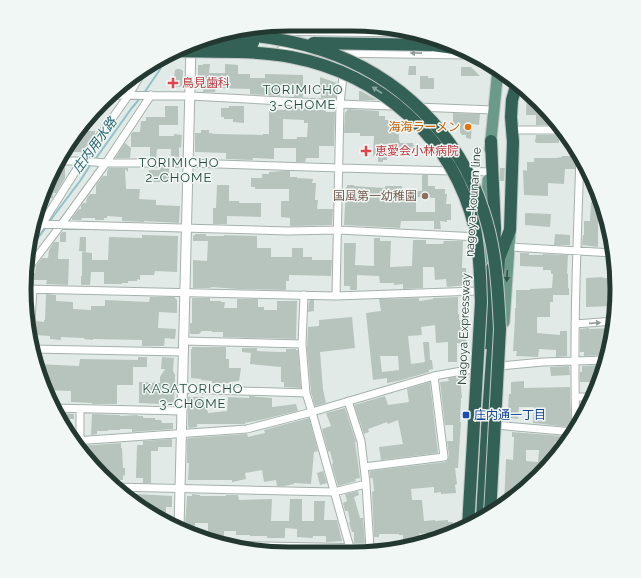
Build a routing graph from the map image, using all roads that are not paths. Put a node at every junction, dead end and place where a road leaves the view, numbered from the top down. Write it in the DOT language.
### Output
graph roads {
  1 [pos="346,31"];
  2 [pos="246,35"];
  3 [pos="202,46"];
  4 [pos="203,46"];
  5 [pos="437,46"];
  6 [pos="194,50"];
  7 [pos="190,51"];
  8 [pos="346,52"];
  9 [pos="457,54"];
  10 [pos="492,72"];
  11 [pos="497,76"];
  12 [pos="138,80"];
  13 [pos="496,86"];
  14 [pos="515,89"];
  15 [pos="517,90"];
  16 [pos="119,95"];
  17 [pos="151,95"];
  18 [pos="128,96"];
  19 [pos="190,96"];
  20 [pos="340,104"];
  21 [pos="493,110"];
  22 [pos="514,130"];
  23 [pos="555,130"];
  24 [pos="491,141"];
  25 [pos="65,161"];
  26 [pos="82,161"];
  27 [pos="106,163"];
  28 [pos="188,164"];
  29 [pos="339,168"];
  30 [pos="580,169"];
  31 [pos="489,172"];
  32 [pos="42,224"];
  33 [pos="61,225"];
  34 [pos="186,228"];
  35 [pos="38,230"];
  36 [pos="338,230"];
  37 [pos="485,237"];
  38 [pos="510,247"];
  39 [pos="493,252"];
  40 [pos="577,252"];
  41 [pos="608,253"];
  42 [pos="33,262"];
  43 [pos="33,289"];
  44 [pos="478,291"];
  45 [pos="185,292"];
  46 [pos="304,295"];
  47 [pos="336,296"];
  48 [pos="32,305"];
  49 [pos="492,314"];
  50 [pos="608,322"];
  51 [pos="575,324"];
  52 [pos="183,341"];
  53 [pos="302,344"];
  54 [pos="38,348"];
  55 [pos="183,352"];
  56 [pos="600,360"];
  57 [pos="575,361"];
  58 [pos="500,366"];
  59 [pos="473,369"];
  60 [pos="434,376"];
  61 [pos="182,389"];
  62 [pos="306,393"];
  63 [pos="575,397"];
  64 [pos="586,397"];
  65 [pos="348,401"];
  66 [pos="61,408"];
  67 [pos="80,409"];
  68 [pos="182,411"];
  69 [pos="312,412"];
  70 [pos="576,417"];
  71 [pos="495,424"];
  72 [pos="567,431"];
  73 [pos="181,433"];
  74 [pos="77,437"];
  75 [pos="80,440"];
  76 [pos="364,467"];
  77 [pos="366,484"];
  78 [pos="124,487"];
  79 [pos="180,489"];
  80 [pos="334,492"];
  81 [pos="490,507"];
  82 [pos="490,507"];
  83 [pos="482,511"];
  84 [pos="476,514"];
  85 [pos="468,519"];
  86 [pos="464,521"];
  87 [pos="179,522"];
  88 [pos="370,546"];
  89 [pos="349,547"];
  1 -- 8 [label="street"];
  2 -- 39 [label="highway, bridge"];
  3 -- 8 [label="street"];
  4 -- 5 [label="highway, bridge"];
  6 -- 19 [label="street"];
  85 -- 7 [label="highway, Nagoya Expressway, one-way, bridge"];
  9 -- 8 [label="street, one-way"];
  8 -- 20 [label="street"];
  10 -- 13 [label="main road"];
  11 -- 13 [label="main road, nagoya-kounan line"];
  12 -- 18 [label="street"];
  13 -- 21 [label="main road, nagoya-kounan line"];
  14 -- 49 [label="highway"];
  15 -- 22 [label="main road"];
  16 -- 18 [label="street"];
  17 -- 18 [label="street"];
  17 -- 19 [label="street"];
  17 -- 27 [label="street"];
  18 -- 26 [label="street"];
  19 -- 20 [label="street"];
  19 -- 28 [label="street"];
  20 -- 21 [label="street"];
  20 -- 29 [label="street"];
  21 -- 24 [label="main road, nagoya-kounan line"];
  22 -- 23 [label="street"];
  22 -- 38 [label="main road"];
  24 -- 31 [label="main road, nagoya-kounan line"];
  24 -- 39 [label="highway"];
  25 -- 26 [label="street"];
  26 -- 27 [label="street"];
  26 -- 32 [label="street"];
  27 -- 28 [label="street"];
  27 -- 33 [label="street"];
  28 -- 29 [label="street"];
  28 -- 34 [label="street"];
  29 -- 31 [label="street"];
  29 -- 36 [label="street"];
  30 -- 40 [label="street"];
  31 -- 37 [label="main road, nagoya-kounan line"];
  32 -- 33 [label="street"];
  32 -- 35 [label="street"];
  33 -- 34 [label="street"];
  33 -- 42 [label="street"];
  34 -- 36 [label="street"];
  34 -- 45 [label="street"];
  36 -- 37 [label="street"];
  36 -- 47 [label="street"];
  37 -- 44 [label="main road, nagoya-kounan line"];
  38 -- 40 [label="street"];
  38 -- 58 [label="main road, one-way"];
  39 -- 49 [label="highway"];
  39 -- 81 [label="highway, bridge"];
  40 -- 41 [label="street"];
  40 -- 51 [label="street"];
  43 -- 45 [label="street"];
  43 -- 48 [label="street"];
  44 -- 47 [label="street"];
  44 -- 59 [label="main road, nagoya-kounan line"];
  45 -- 46 [label="street"];
  45 -- 52 [label="street"];
  46 -- 47 [label="street"];
  46 -- 53 [label="street"];
  49 -- 83 [label="highway"];
  49 -- 84 [label="highway"];
  51 -- 50 [label="street, one-way"];
  51 -- 57 [label="street"];
  52 -- 53 [label="street"];
  52 -- 55 [label="street"];
  53 -- 62 [label="street"];
  54 -- 55 [label="street"];
  55 -- 61 [label="street"];
  56 -- 57 [label="street"];
  57 -- 58 [label="street"];
  57 -- 63 [label="street"];
  58 -- 71 [label="main road"];
  59 -- 60 [label="street"];
  59 -- 86 [label="main road, nagoya-kounan line"];
  60 -- 65 [label="street"];
  60 -- 76 [label="street"];
  61 -- 62 [label="street"];
  61 -- 68 [label="street"];
  62 -- 69 [label="street"];
  63 -- 64 [label="street"];
  63 -- 70 [label="street"];
  65 -- 69 [label="street"];
  65 -- 76 [label="street"];
  66 -- 67 [label="street"];
  67 -- 68 [label="street"];
  67 -- 74 [label="street"];
  68 -- 73 [label="street"];
  69 -- 73 [label="street"];
  69 -- 80 [label="street"];
  71 -- 72 [label="street"];
  71 -- 82 [label="main road"];
  73 -- 75 [label="street"];
  73 -- 79 [label="street"];
  76 -- 77 [label="street"];
  77 -- 80 [label="street"];
  77 -- 88 [label="street"];
  78 -- 79 [label="street"];
  79 -- 80 [label="street"];
  79 -- 87 [label="street"];
  80 -- 89 [label="street"];
}
